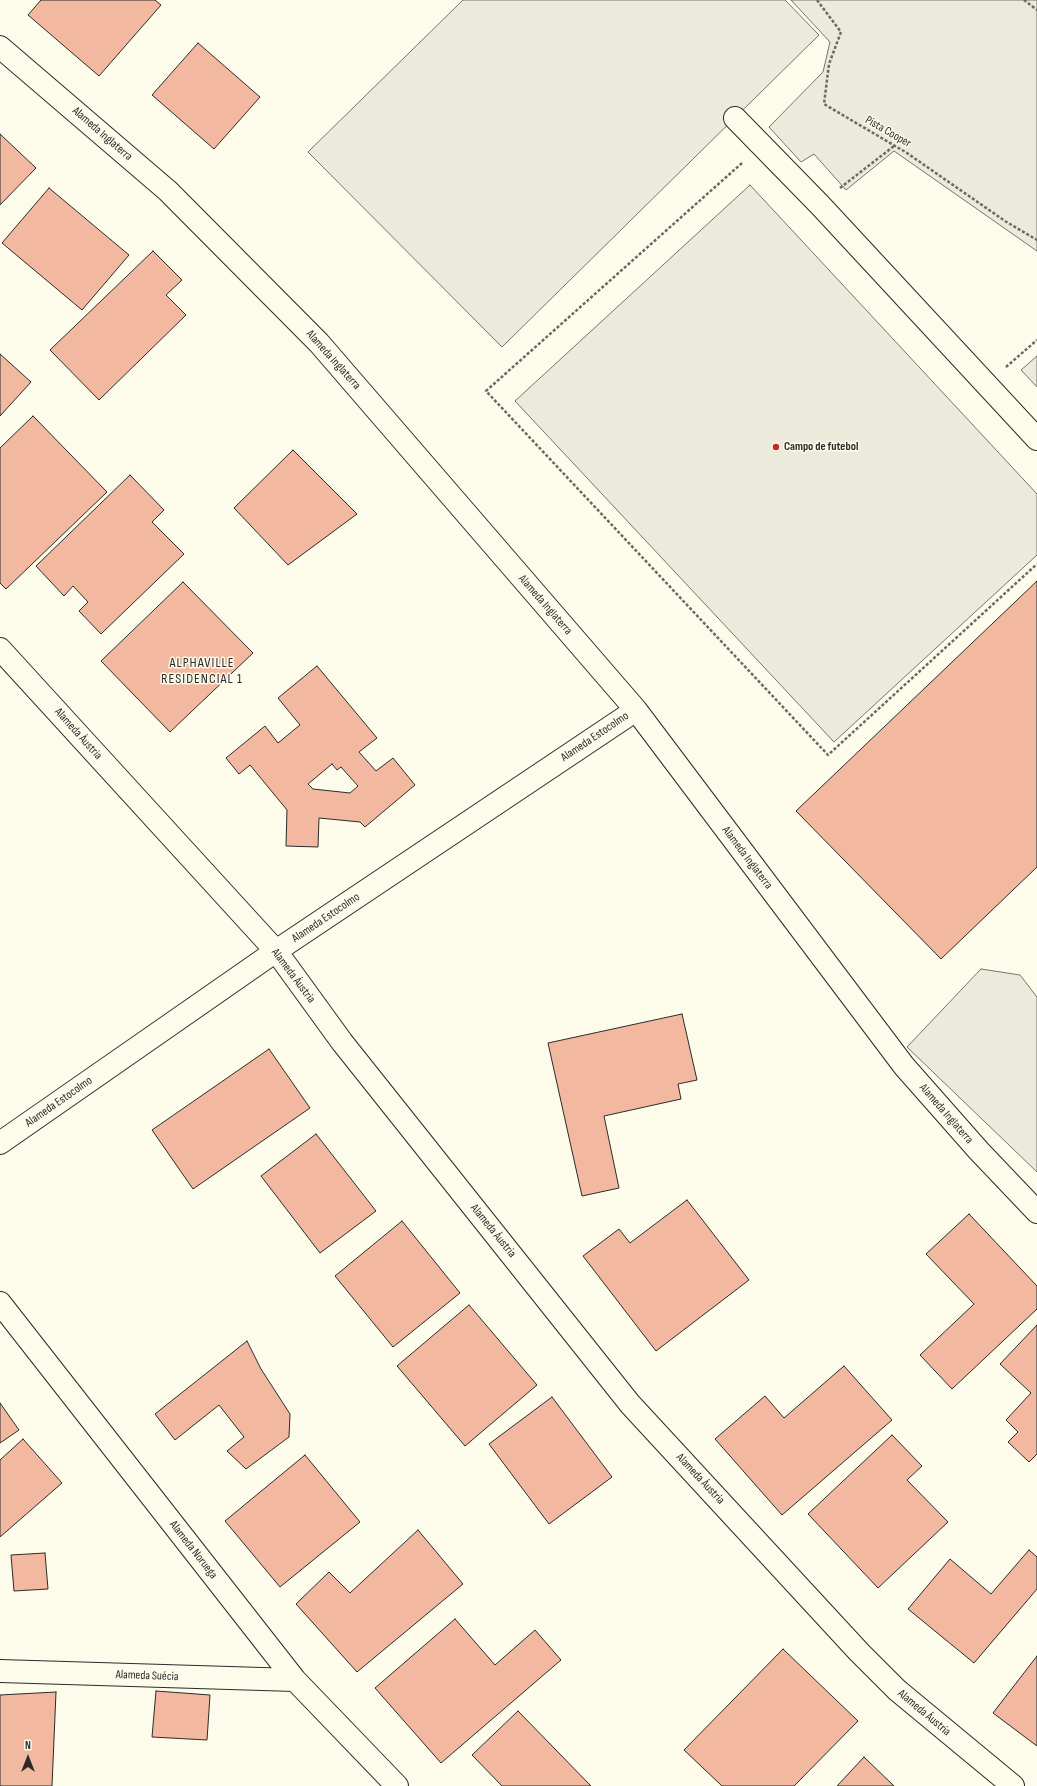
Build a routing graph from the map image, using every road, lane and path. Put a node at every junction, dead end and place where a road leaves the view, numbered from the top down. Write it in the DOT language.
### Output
graph roads {
  1 [pos="817,0"];
  2 [pos="1024,0"];
  3 [pos="1037,10"];
  4 [pos="0,47"];
  5 [pos="735,118"];
  6 [pos="762,145"];
  7 [pos="894,146"];
  8 [pos="820,205"];
  9 [pos="1037,240"];
  10 [pos="1037,340"];
  11 [pos="987,385"];
  12 [pos="1037,439"];
  13 [pos="1037,564"];
  14 [pos="0,649"];
  15 [pos="636,710"];
  16 [pos="276,951"];
  17 [pos="0,1143"];
  18 [pos="1037,1212"];
  19 [pos="0,1303"];
  20 [pos="0,1671"];
  21 [pos="295,1680"];
  22 [pos="397,1786"];
  23 [pos="1013,1786"];
  1 -- 7 [label="path, Pista Cooper"];
  2 -- 3 [label="path"];
  4 -- 15 [label="street, Alameda Inglaterra"];
  5 -- 6 [label="street"];
  6 -- 8 [label="street"];
  6 -- 13 [label="path"];
  7 -- 8 [label="path"];
  7 -- 9 [label="path, Pista Cooper"];
  8 -- 11 [label="street"];
  10 -- 11 [label="path"];
  11 -- 12 [label="street"];
  14 -- 16 [label="street, Alameda Áustria"];
  15 -- 16 [label="street, Alameda Estocolmo"];
  15 -- 18 [label="street, Alameda Inglaterra"];
  16 -- 17 [label="street, Alameda Estocolmo"];
  16 -- 23 [label="street, Alameda Áustria"];
  19 -- 21 [label="street, Alameda Noruega"];
  20 -- 21 [label="street, Alameda Suécia"];
  21 -- 22 [label="street, Alameda Noruega"];
}
